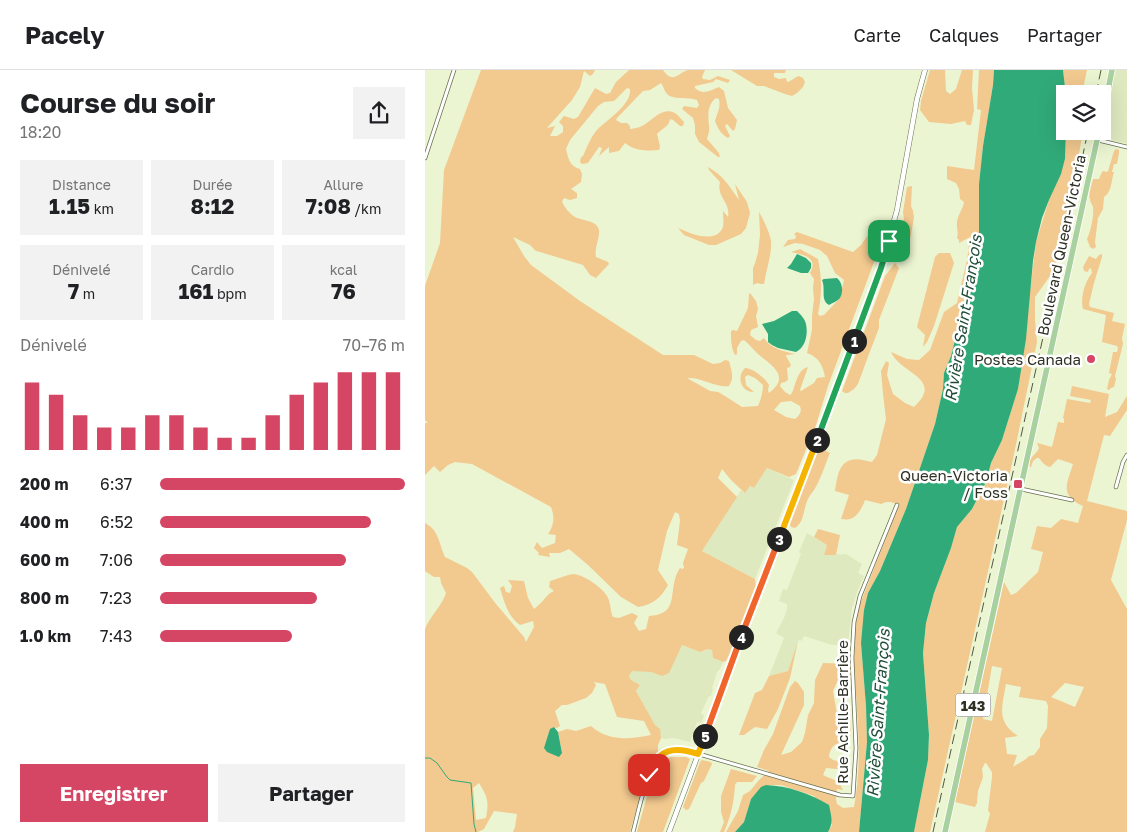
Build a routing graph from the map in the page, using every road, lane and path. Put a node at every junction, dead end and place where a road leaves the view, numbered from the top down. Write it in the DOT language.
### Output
graph roads {
  1 [pos="454,70"];
  2 [pos="925,70"];
  3 [pos="1112,70"];
  4 [pos="1109,85"];
  5 [pos="1097,140"];
  6 [pos="1127,147"];
  7 [pos="425,158"];
  8 [pos="1127,455"];
  9 [pos="1116,487"];
  10 [pos="1020,489"];
  11 [pos="1072,500"];
  12 [pos="897,505"];
  13 [pos="698,754"];
  14 [pos="633,832"];
  15 [pos="669,832"];
  16 [pos="945,832"];
  1 -- 7 [label="street"];
  2 -- 13 [label="street"];
  3 -- 4 [label="main road"];
  5 -- 6 [label="street"];
  5 -- 10 [label="main road, Boulevard Queen-Victoria / 143"];
  8 -- 9 [label="street"];
  10 -- 11 [label="street"];
  10 -- 16 [label="main road, Boulevard Queen-Victoria / 143"];
  12 -- 13 [label="street, Rue Achille-Barrière"];
  13 -- 14 [label="street"];
  13 -- 15 [label="street"];
}
